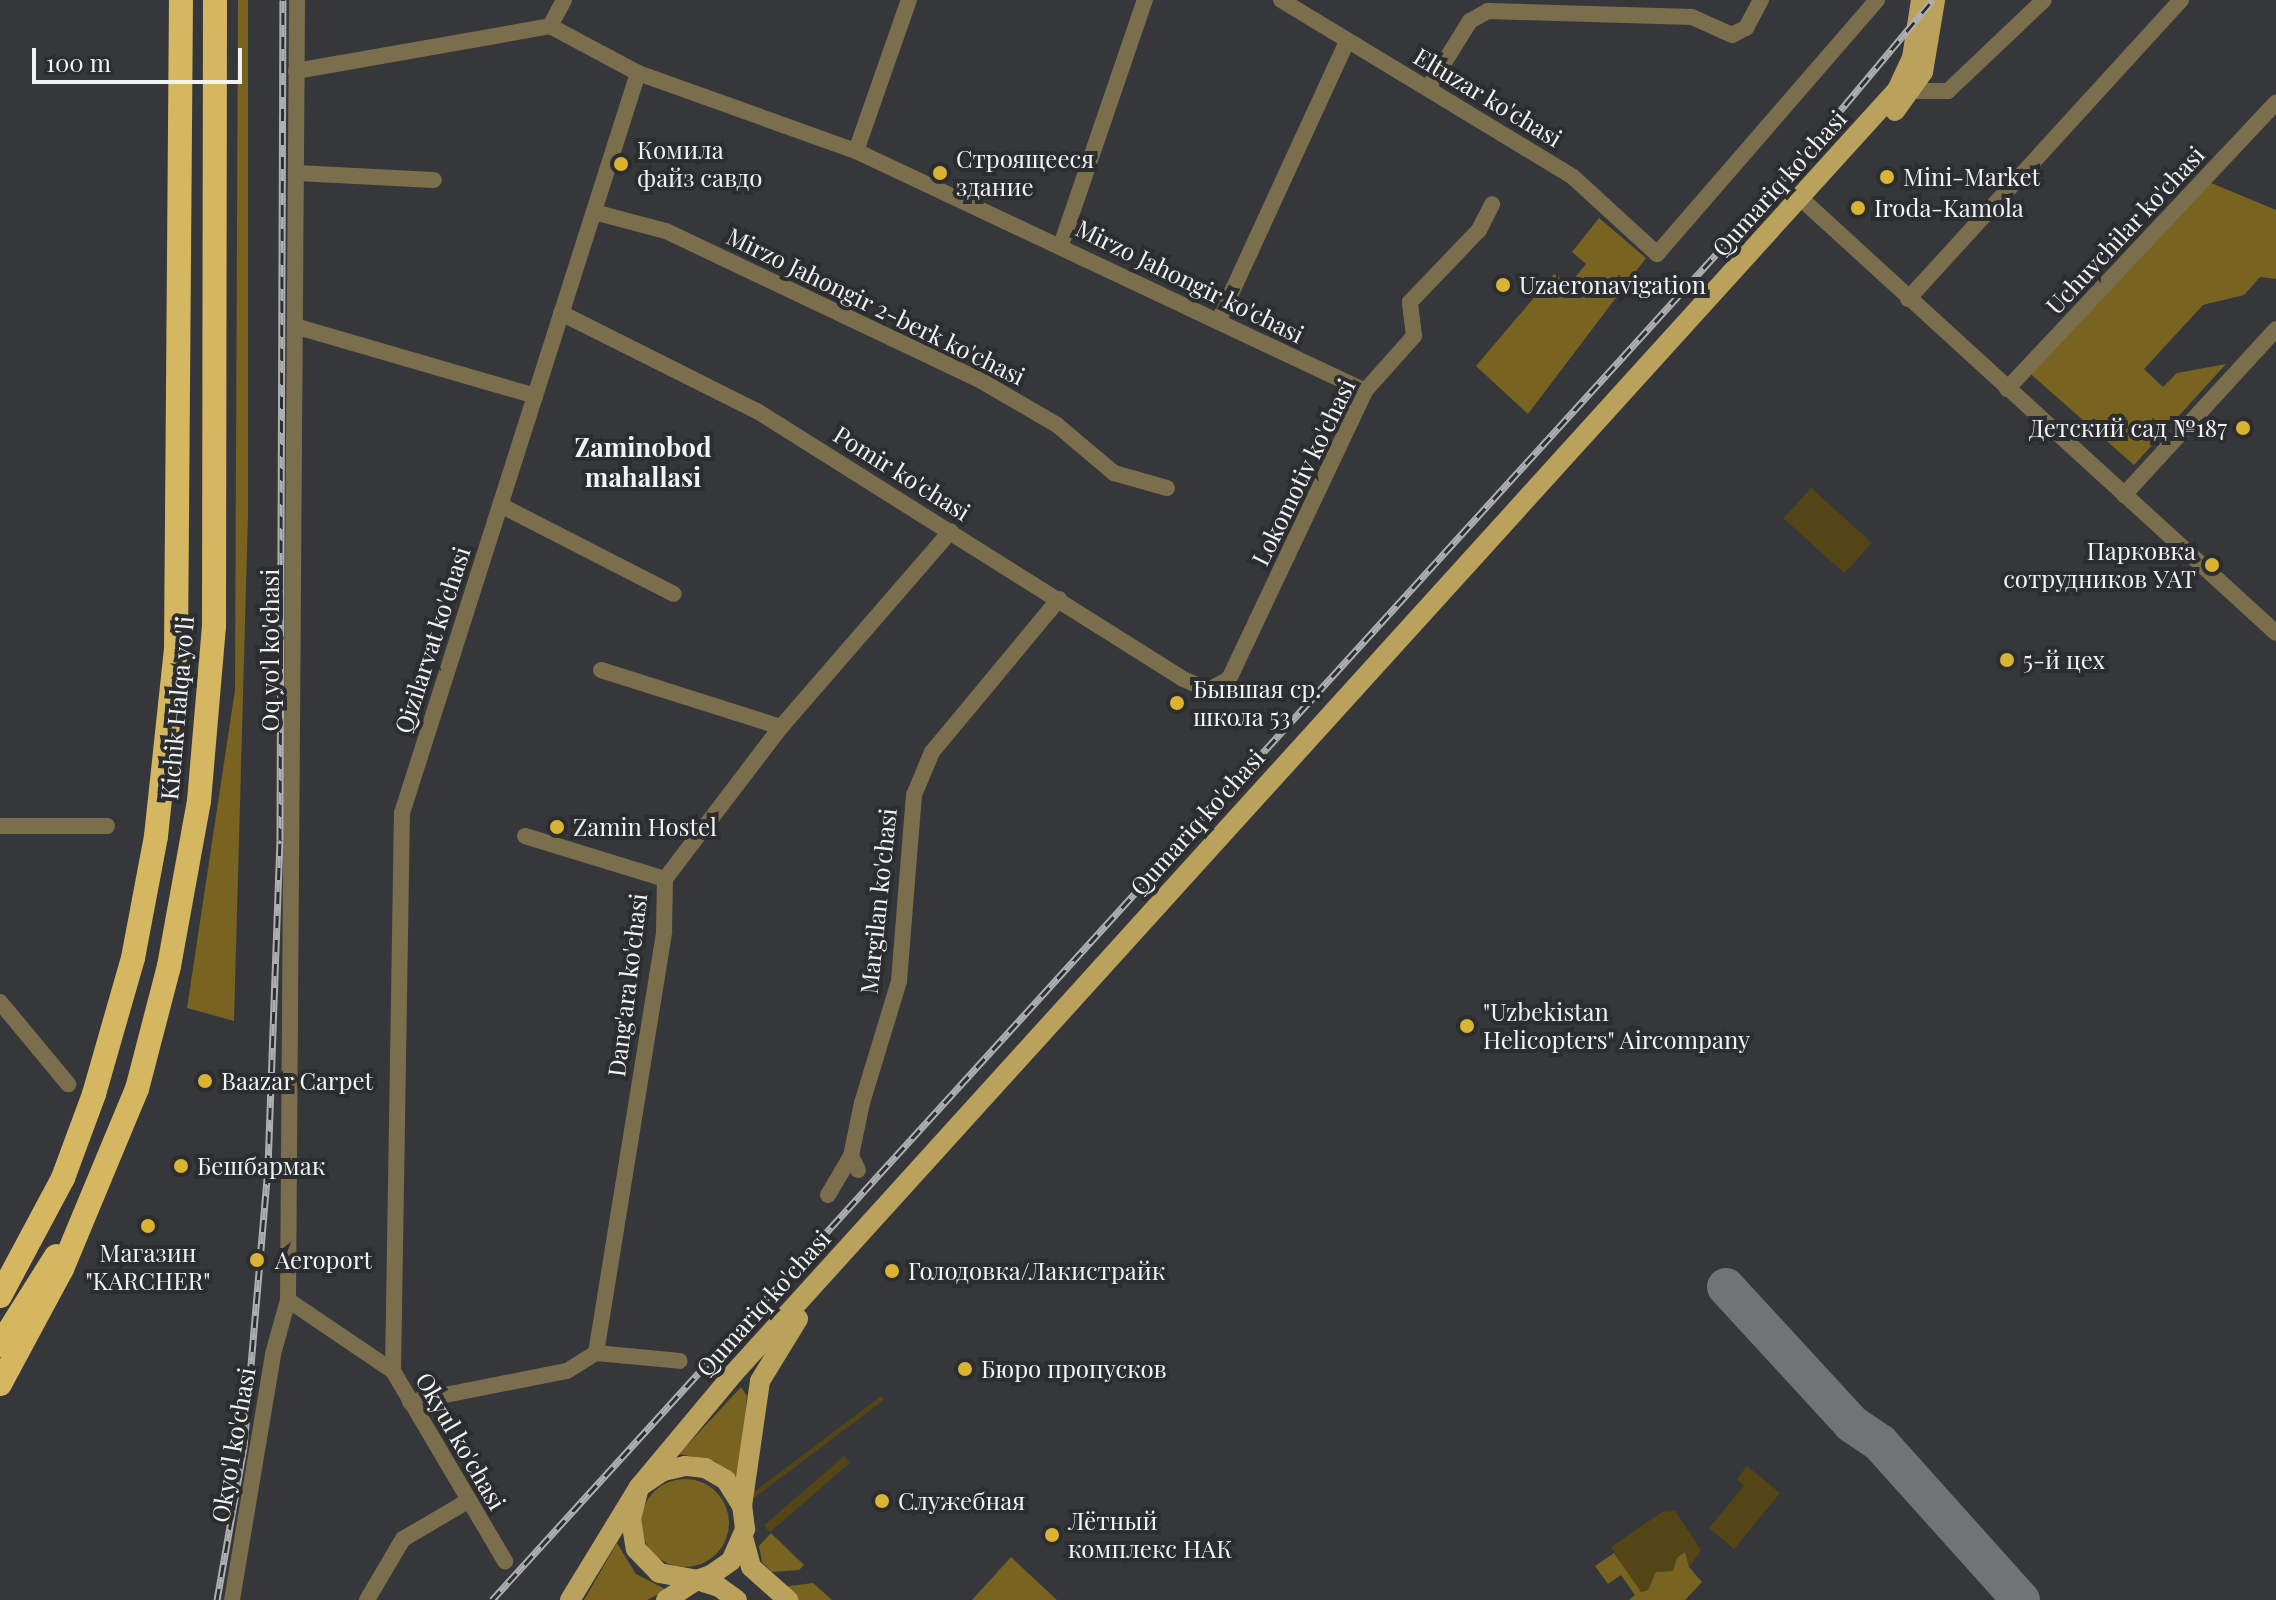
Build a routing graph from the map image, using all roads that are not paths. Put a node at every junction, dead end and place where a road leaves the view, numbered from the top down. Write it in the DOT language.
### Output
graph roads {
  1 [pos="181,0"];
  2 [pos="215,0"];
  3 [pos="297,0"];
  4 [pos="564,0"];
  5 [pos="909,0"];
  6 [pos="1145,0"];
  7 [pos="1281,0"];
  8 [pos="1761,0"];
  9 [pos="1877,0"];
  10 [pos="1921,0"];
  11 [pos="1935,0"];
  12 [pos="2044,0"];
  13 [pos="2181,0"];
  14 [pos="550,26"];
  15 [pos="1347,42"];
  16 [pos="296,71"];
  17 [pos="638,73"];
  18 [pos="1429,87"];
  19 [pos="1904,91"];
  20 [pos="2276,103"];
  21 [pos="856,151"];
  22 [pos="297,173"];
  23 [pos="434,180"];
  24 [pos="1804,202"];
  25 [pos="1492,204"];
  26 [pos="594,212"];
  27 [pos="1061,245"];
  28 [pos="1908,299"];
  29 [pos="561,313"];
  30 [pos="1218,322"];
  31 [pos="298,327"];
  32 [pos="2276,329"];
  33 [pos="2007,389"];
  34 [pos="1365,391"];
  35 [pos="535,396"];
  36 [pos="1167,488"];
  37 [pos="2124,495"];
  38 [pos="500,505"];
  39 [pos="951,531"];
  40 [pos="674,594"];
  41 [pos="1059,599"];
  42 [pos="2276,633"];
  43 [pos="601,670"];
  44 [pos="1209,690"];
  45 [pos="781,727"];
  46 [pos="0,826"];
  47 [pos="107,826"];
  48 [pos="525,836"];
  49 [pos="665,879"];
  50 [pos="0,1002"];
  51 [pos="68,1084"];
  52 [pos="828,1195"];
  53 [pos="9,1259"];
  54 [pos="48,1279"];
  55 [pos="0,1296"];
  56 [pos="288,1300"];
  57 [pos="0,1345"];
  58 [pos="596,1353"];
  59 [pos="680,1361"];
  60 [pos="393,1371"];
  61 [pos="0,1384"];
  62 [pos="410,1402"];
  63 [pos="639,1487"];
  64 [pos="466,1502"];
  65 [pos="742,1506"];
  66 [pos="743,1537"];
  67 [pos="505,1561"];
  68 [pos="697,1580"];
  69 [pos="232,1600"];
  70 [pos="367,1600"];
  71 [pos="570,1600"];
  72 [pos="666,1600"];
  73 [pos="737,1600"];
  74 [pos="788,1600"];
  1 -- 53 [label="highway, Kichik Halqa yo'li"];
  2 -- 54 [label="highway, Kichik Halqa yo'li"];
  3 -- 16 [label="street, Oq yo'l ko'chasi"];
  4 -- 14 [label="street"];
  5 -- 21 [label="street"];
  6 -- 27 [label="street"];
  7 -- 15 [label="street, Eltuzar ko'chasi"];
  8 -- 18 [label="street"];
  9 -- 18 [label="street, Eltuzar ko'chasi"];
  10 -- 19 [label="main road"];
  11 -- 19 [label="main road"];
  12 -- 19 [label="street"];
  13 -- 28 [label="street"];
  14 -- 16 [label="street"];
  14 -- 17 [label="street"];
  15 -- 18 [label="street, Eltuzar ko'chasi"];
  15 -- 30 [label="street"];
  16 -- 22 [label="street, Oq yo'l ko'chasi"];
  17 -- 21 [label="street, Mirzo Jahongir ko'chasi"];
  17 -- 26 [label="street, Qizilarvat ko'chasi"];
  19 -- 24 [label="main road, Qumariq ko'chasi"];
  20 -- 33 [label="street, Uchuvchilar ko'chasi"];
  21 -- 27 [label="street, Mirzo Jahongir ko'chasi"];
  22 -- 23 [label="street"];
  22 -- 31 [label="street, Oq yo'l ko'chasi"];
  24 -- 28 [label="street"];
  24 -- 63 [label="main road, Qumariq ko'chasi"];
  24 -- 65 [label="main road, Qumariq ko'chasi"];
  25 -- 34 [label="street, Lokomotiv ko'chasi"];
  26 -- 29 [label="street, Qizilarvat ko'chasi"];
  26 -- 36 [label="street, Mirzo Jahongir 2-berk ko'chasi"];
  27 -- 30 [label="street, Mirzo Jahongir ko'chasi"];
  28 -- 33 [label="street"];
  29 -- 35 [label="street, Qizilarvat ko'chasi"];
  29 -- 39 [label="street, Pomir ko'chasi"];
  30 -- 34 [label="street, Mirzo Jahongir ko'chasi"];
  31 -- 35 [label="street"];
  31 -- 56 [label="street, Oq yo'l ko'chasi"];
  32 -- 37 [label="street"];
  33 -- 37 [label="street"];
  34 -- 44 [label="street, Lokomotiv ko'chasi"];
  35 -- 38 [label="street, Qizilarvat ko'chasi"];
  37 -- 42 [label="street"];
  38 -- 40 [label="street"];
  38 -- 60 [label="street, Qizilarvat ko'chasi"];
  39 -- 41 [label="street, Pomir ko'chasi"];
  39 -- 45 [label="street, Dang'ara ko'chasi"];
  41 -- 44 [label="street, Pomir ko'chasi"];
  41 -- 52 [label="street, Margilan ko'chasi"];
  43 -- 45 [label="street"];
  45 -- 49 [label="street, Dang'ara ko'chasi"];
  46 -- 47 [label="street"];
  48 -- 49 [label="street"];
  49 -- 58 [label="street, Dang'ara ko'chasi"];
  50 -- 51 [label="street"];
  53 -- 54 [label="highway"];
  53 -- 55 [label="highway, Kichik Halqa yo'li"];
  54 -- 57 [label="highway"];
  54 -- 61 [label="highway, Kichik Halqa yo'li"];
  56 -- 60 [label="street, Okyul ko'chasi"];
  56 -- 69 [label="street, Okyo'l ko'chasi"];
  58 -- 59 [label="street"];
  58 -- 62 [label="street"];
  60 -- 62 [label="street, Okyul ko'chasi"];
  62 -- 64 [label="street, Okyul ko'chasi"];
  63 -- 65 [label="main road"];
  63 -- 68 [label="main road"];
  63 -- 71 [label="main road, Qumariq ko'chasi"];
  64 -- 67 [label="street, Okyul ko'chasi"];
  64 -- 70 [label="street"];
  65 -- 66 [label="main road, Qumariq ko'chasi"];
  66 -- 68 [label="main road"];
  66 -- 74 [label="main road"];
  68 -- 72 [label="main road"];
  68 -- 73 [label="main road"];
}
